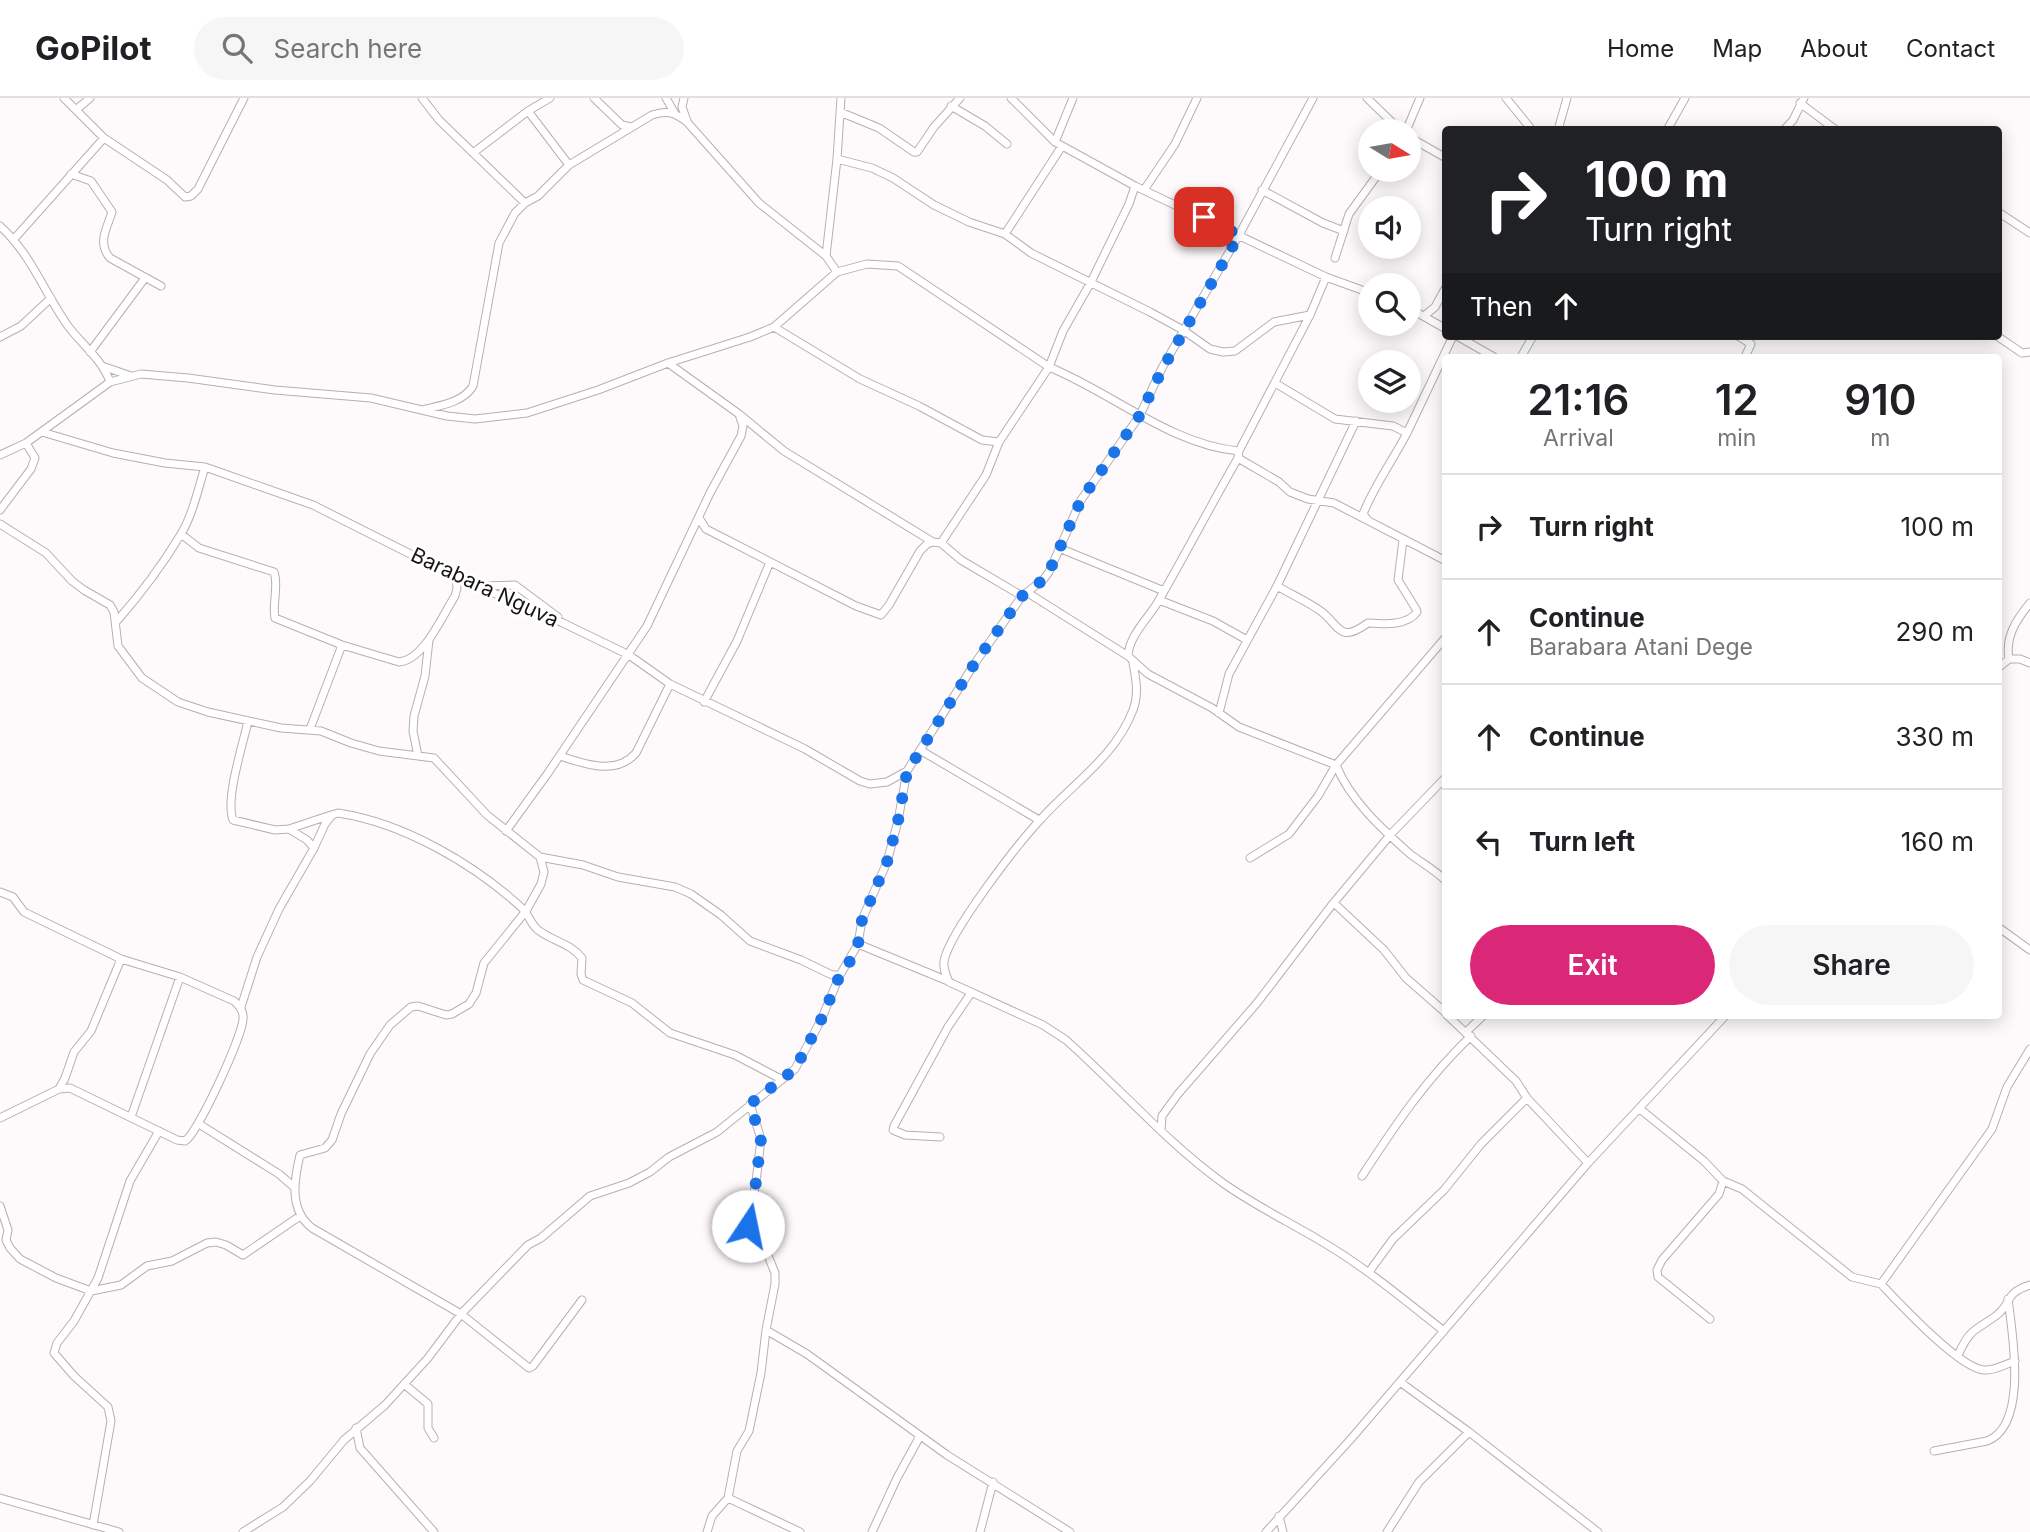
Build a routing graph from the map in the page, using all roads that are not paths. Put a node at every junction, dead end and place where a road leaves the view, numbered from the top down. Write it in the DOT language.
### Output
graph roads {
  1 [pos="64,98"];
  2 [pos="90,98"];
  3 [pos="244,98"];
  4 [pos="422,98"];
  5 [pos="550,98"];
  6 [pos="594,98"];
  7 [pos="684,98"];
  8 [pos="841,98"];
  9 [pos="960,98"];
  10 [pos="1011,98"];
  11 [pos="1073,98"];
  12 [pos="1197,98"];
  13 [pos="1313,98"];
  14 [pos="1367,98"];
  15 [pos="1420,98"];
  16 [pos="1506,98"];
  17 [pos="1567,98"];
  18 [pos="1685,98"];
  19 [pos="671,100"];
  20 [pos="1802,101"];
  21 [pos="951,107"];
  22 [pos="77,109"];
  23 [pos="528,110"];
  24 [pos="674,112"];
  25 [pos="840,112"];
  26 [pos="1389,119"];
  27 [pos="1411,119"];
  28 [pos="687,122"];
  29 [pos="1529,126"];
  30 [pos="1559,126"];
  31 [pos="1669,126"];
  32 [pos="1788,126"];
  33 [pos="1831,126"];
  34 [pos="631,127"];
  35 [pos="104,138"];
  36 [pos="1007,144"];
  37 [pos="1059,144"];
  38 [pos="1421,144"];
  39 [pos="473,153"];
  40 [pos="1442,156"];
  41 [pos="837,159"];
  42 [pos="569,165"];
  43 [pos="71,174"];
  44 [pos="1372,182"];
  45 [pos="1135,186"];
  46 [pos="1144,190"];
  47 [pos="1262,190"];
  48 [pos="525,203"];
  49 [pos="2002,215"];
  50 [pos="0,226"];
  51 [pos="1345,231"];
  52 [pos="2030,233"];
  53 [pos="1005,234"];
  54 [pos="1239,235"];
  55 [pos="14,239"];
  56 [pos="826,256"];
  57 [pos="1335,258"];
  58 [pos="837,272"];
  59 [pos="1326,277"];
  60 [pos="145,278"];
  61 [pos="1091,282"];
  62 [pos="161,286"];
  63 [pos="1358,289"];
  64 [pos="1442,294"];
  65 [pos="51,298"];
  66 [pos="1421,314"];
  67 [pos="1310,315"];
  68 [pos="1424,316"];
  69 [pos="774,327"];
  70 [pos="1442,327"];
  71 [pos="1183,330"];
  72 [pos="0,337"];
  73 [pos="2002,339"];
  74 [pos="1462,340"];
  75 [pos="1744,340"];
  76 [pos="90,352"];
  77 [pos="2030,352"];
  78 [pos="1488,354"];
  79 [pos="1746,354"];
  80 [pos="1442,362"];
  81 [pos="668,363"];
  82 [pos="104,367"];
  83 [pos="1049,367"];
  84 [pos="131,376"];
  85 [pos="110,382"];
  86 [pos="1275,383"];
  87 [pos="426,409"];
  88 [pos="739,414"];
  89 [pos="1140,415"];
  90 [pos="1356,421"];
  91 [pos="42,432"];
  92 [pos="1407,433"];
  93 [pos="999,442"];
  94 [pos="26,443"];
  95 [pos="1238,454"];
  96 [pos="0,455"];
  97 [pos="205,467"];
  98 [pos="1319,502"];
  99 [pos="0,510"];
  100 [pos="698,518"];
  101 [pos="0,524"];
  102 [pos="1370,524"];
  103 [pos="706,529"];
  104 [pos="692,530"];
  105 [pos="181,534"];
  106 [pos="1403,540"];
  107 [pos="937,542"];
  108 [pos="1059,548"];
  109 [pos="1442,559"];
  110 [pos="770,562"];
  111 [pos="456,577"];
  112 [pos="479,586"];
  113 [pos="1278,586"];
  114 [pos="1164,591"];
  115 [pos="1025,595"];
  116 [pos="1159,600"];
  117 [pos="2030,603"];
  118 [pos="116,622"];
  119 [pos="563,623"];
  120 [pos="430,638"];
  121 [pos="1247,640"];
  122 [pos="1442,642"];
  123 [pos="342,645"];
  124 [pos="629,655"];
  125 [pos="1131,659"];
  126 [pos="2009,659"];
  127 [pos="2030,663"];
  128 [pos="2002,665"];
  129 [pos="670,684"];
  130 [pos="704,702"];
  131 [pos="1219,713"];
  132 [pos="248,722"];
  133 [pos="310,729"];
  134 [pos="920,750"];
  135 [pos="418,756"];
  136 [pos="560,756"];
  137 [pos="1336,765"];
  138 [pos="907,772"];
  139 [pos="1442,781"];
  140 [pos="332,815"];
  141 [pos="1039,820"];
  142 [pos="289,829"];
  143 [pos="506,831"];
  144 [pos="1391,834"];
  145 [pos="314,848"];
  146 [pos="540,857"];
  147 [pos="1250,858"];
  148 [pos="1442,878"];
  149 [pos="0,892"];
  150 [pos="1334,903"];
  151 [pos="526,911"];
  152 [pos="2002,930"];
  153 [pos="858,944"];
  154 [pos="2030,950"];
  155 [pos="121,959"];
  156 [pos="840,975"];
  157 [pos="180,977"];
  158 [pos="949,982"];
  159 [pos="971,993"];
  160 [pos="241,1007"];
  161 [pos="1442,1010"];
  162 [pos="1452,1019"];
  163 [pos="1481,1019"];
  164 [pos="1722,1019"];
  165 [pos="1469,1034"];
  166 [pos="2030,1049"];
  167 [pos="781,1079"];
  168 [pos="58,1089"];
  169 [pos="1527,1098"];
  170 [pos="750,1104"];
  171 [pos="1640,1109"];
  172 [pos="1162,1116"];
  173 [pos="131,1117"];
  174 [pos="0,1118"];
  175 [pos="1153,1123"];
  176 [pos="199,1125"];
  177 [pos="1161,1130"];
  178 [pos="159,1131"];
  179 [pos="940,1138"];
  180 [pos="1588,1163"];
  181 [pos="1362,1176"];
  182 [pos="1723,1181"];
  183 [pos="294,1187"];
  184 [pos="0,1206"];
  185 [pos="300,1216"];
  186 [pos="1369,1272"];
  187 [pos="1881,1284"];
  188 [pos="2030,1285"];
  189 [pos="90,1291"];
  190 [pos="2008,1299"];
  191 [pos="582,1300"];
  192 [pos="461,1314"];
  193 [pos="1710,1319"];
  194 [pos="766,1329"];
  195 [pos="1444,1331"];
  196 [pos="1958,1355"];
  197 [pos="2015,1361"];
  198 [pos="1400,1382"];
  199 [pos="404,1384"];
  200 [pos="356,1428"];
  201 [pos="1469,1432"];
  202 [pos="920,1436"];
  203 [pos="434,1438"];
  204 [pos="1934,1451"];
  205 [pos="993,1482"];
  206 [pos="0,1498"];
  207 [pos="728,1498"];
  208 [pos="1279,1516"];
  209 [pos="93,1525"];
  210 [pos="119,1532"];
  211 [pos="243,1532"];
  212 [pos="434,1532"];
  213 [pos="707,1532"];
  214 [pos="800,1532"];
  215 [pos="872,1532"];
  216 [pos="980,1532"];
  217 [pos="1070,1532"];
  218 [pos="1266,1532"];
  219 [pos="1283,1532"];
  220 [pos="1387,1532"];
  221 [pos="1598,1532"];
  1 -- 22 [label="street"];
  2 -- 22 [label="street"];
  3 -- 35 [label="street"];
  4 -- 39 [label="street"];
  5 -- 23 [label="street"];
  6 -- 34 [label="street"];
  7 -- 28 [label="street"];
  8 -- 25 [label="street"];
  9 -- 21 [label="street"];
  10 -- 37 [label="street"];
  11 -- 37 [label="street"];
  12 -- 46 [label="street"];
  13 -- 47 [label="street"];
  14 -- 26 [label="street"];
  15 -- 27 [label="street"];
  16 -- 29 [label="street"];
  17 -- 30 [label="street"];
  18 -- 31 [label="street"];
  19 -- 24 [label="street"];
  20 -- 32 [label="street"];
  20 -- 33 [label="street"];
  21 -- 25 [label="street"];
  21 -- 36 [label="street"];
  22 -- 35 [label="street"];
  23 -- 39 [label="street"];
  23 -- 42 [label="street"];
  24 -- 28 [label="street"];
  24 -- 34 [label="street"];
  25 -- 41 [label="street"];
  28 -- 56 [label="street"];
  34 -- 42 [label="street"];
  35 -- 43 [label="street"];
  37 -- 45 [label="street"];
  37 -- 53 [label="street"];
  38 -- 40 [label="street"];
  39 -- 48 [label="street"];
  41 -- 53 [label="street"];
  41 -- 56 [label="street"];
  42 -- 48 [label="street"];
  43 -- 55 [label="street"];
  43 -- 60 [label="street"];
  44 -- 51 [label="street"];
  45 -- 46 [label="street"];
  45 -- 61 [label="street"];
  46 -- 54 [label="street"];
  47 -- 51 [label="street"];
  47 -- 54 [label="street"];
  48 -- 87 [label="street"];
  49 -- 52 [label="street"];
  50 -- 55 [label="street"];
  51 -- 57 [label="street"];
  53 -- 61 [label="street"];
  54 -- 59 [label="street"];
  54 -- 71 [label="street"];
  55 -- 65 [label="street"];
  56 -- 58 [label="street"];
  58 -- 69 [label="street"];
  58 -- 83 [label="street"];
  59 -- 63 [label="street"];
  59 -- 67 [label="street"];
  60 -- 62 [label="street"];
  60 -- 76 [label="street"];
  61 -- 71 [label="street"];
  61 -- 83 [label="street"];
  64 -- 68 [label="street"];
  65 -- 72 [label="street"];
  65 -- 76 [label="street"];
  66 -- 68 [label="street"];
  67 -- 71 [label="street"];
  67 -- 86 [label="street"];
  68 -- 70 [label="street"];
  69 -- 81 [label="street"];
  69 -- 93 [label="street"];
  71 -- 89 [label="street"];
  73 -- 77 [label="street"];
  74 -- 78 [label="street"];
  75 -- 79 [label="street"];
  76 -- 82 [label="street"];
  80 -- 92 [label="street"];
  81 -- 87 [label="street"];
  81 -- 88 [label="street"];
  82 -- 84 [label="street"];
  82 -- 85 [label="street"];
  83 -- 89 [label="street"];
  83 -- 93 [label="street"];
  84 -- 85 [label="street"];
  84 -- 87 [label="street"];
  85 -- 91 [label="street"];
  86 -- 90 [label="street"];
  86 -- 95 [label="street"];
  88 -- 100 [label="street"];
  88 -- 107 [label="street"];
  89 -- 95 [label="street"];
  89 -- 108 [label="street"];
  90 -- 92 [label="street"];
  90 -- 98 [label="street"];
  91 -- 94 [label="street"];
  91 -- 97 [label="street, Barabara Nguva"];
  92 -- 102 [label="street"];
  93 -- 107 [label="street"];
  94 -- 96 [label="street"];
  94 -- 99 [label="street"];
  95 -- 98 [label="street"];
  95 -- 114 [label="street"];
  97 -- 105 [label="street"];
  97 -- 111 [label="street, Barabara Nguva"];
  98 -- 102 [label="street"];
  98 -- 113 [label="street"];
  100 -- 103 [label="street"];
  100 -- 104 [label="street"];
  101 -- 118 [label="street"];
  102 -- 106 [label="street"];
  103 -- 104 [label="street"];
  103 -- 110 [label="street"];
  104 -- 124 [label="street"];
  105 -- 118 [label="street"];
  105 -- 123 [label="street"];
  106 -- 109 [label="street"];
  106 -- 113 [label="street"];
  107 -- 110 [label="street"];
  107 -- 115 [label="street"];
  108 -- 114 [label="street"];
  108 -- 115 [label="street"];
  110 -- 130 [label="street"];
  111 -- 112 [label="street, Barabara Nguva"];
  111 -- 120 [label="street"];
  112 -- 119 [label="street, Barabara Nguva"];
  112 -- 119 [label="street"];
  113 -- 121 [label="street"];
  114 -- 116 [label="street"];
  115 -- 125 [label="street"];
  115 -- 134 [label="street"];
  116 -- 121 [label="street"];
  116 -- 125 [label="street"];
  117 -- 126 [label="street"];
  118 -- 132 [label="street"];
  119 -- 124 [label="street, Barabara Nguva"];
  120 -- 123 [label="street"];
  120 -- 135 [label="street"];
  121 -- 131 [label="street"];
  122 -- 137 [label="street"];
  123 -- 133 [label="street"];
  124 -- 129 [label="street, Barabara Nguva"];
  124 -- 136 [label="street"];
  125 -- 131 [label="street"];
  125 -- 141 [label="street"];
  126 -- 127 [label="street"];
  126 -- 128 [label="street"];
  129 -- 130 [label="street, Barabara Nguva"];
  129 -- 136 [label="street"];
  130 -- 138 [label="street, Barabara Nguva"];
  131 -- 137 [label="street"];
  132 -- 133 [label="street"];
  132 -- 142 [label="street"];
  133 -- 135 [label="street"];
  134 -- 138 [label="street"];
  134 -- 141 [label="street"];
  135 -- 143 [label="street"];
  136 -- 143 [label="street"];
  137 -- 144 [label="street"];
  137 -- 147 [label="street"];
  138 -- 153 [label="street"];
  139 -- 144 [label="street"];
  140 -- 142 [label="street"];
  140 -- 145 [label="street"];
  140 -- 151 [label="street"];
  141 -- 158 [label="street"];
  142 -- 145 [label="street"];
  143 -- 146 [label="street"];
  144 -- 148 [label="street"];
  144 -- 150 [label="street"];
  145 -- 160 [label="street"];
  146 -- 151 [label="street"];
  146 -- 156 [label="street"];
  149 -- 155 [label="street"];
  150 -- 161 [label="street"];
  150 -- 172 [label="street"];
  151 -- 167 [label="street"];
  151 -- 183 [label="street"];
  152 -- 154 [label="street"];
  153 -- 156 [label="street"];
  153 -- 158 [label="street"];
  155 -- 157 [label="street"];
  155 -- 168 [label="street"];
  156 -- 167 [label="street"];
  157 -- 160 [label="street"];
  157 -- 173 [label="street"];
  158 -- 159 [label="street"];
  159 -- 175 [label="street"];
  159 -- 179 [label="street"];
  160 -- 176 [label="street"];
  162 -- 165 [label="street"];
  163 -- 165 [label="street"];
  164 -- 171 [label="street"];
  165 -- 169 [label="street"];
  165 -- 181 [label="street"];
  166 -- 187 [label="street"];
  167 -- 170 [label="street"];
  168 -- 173 [label="street"];
  168 -- 174 [label="street"];
  169 -- 180 [label="street"];
  169 -- 186 [label="street"];
  170 -- 192 [label="street"];
  170 -- 194 [label="street"];
  171 -- 180 [label="street"];
  171 -- 182 [label="street"];
  172 -- 175 [label="street"];
  172 -- 177 [label="street"];
  173 -- 178 [label="street"];
  175 -- 177 [label="street"];
  176 -- 178 [label="street"];
  176 -- 183 [label="street"];
  177 -- 186 [label="street"];
  178 -- 189 [label="street"];
  180 -- 195 [label="street"];
  182 -- 187 [label="street"];
  182 -- 193 [label="street"];
  183 -- 185 [label="street"];
  184 -- 189 [label="street"];
  185 -- 189 [label="street"];
  185 -- 192 [label="street"];
  186 -- 195 [label="street"];
  187 -- 196 [label="street"];
  188 -- 190 [label="street"];
  189 -- 209 [label="street"];
  190 -- 196 [label="street"];
  190 -- 197 [label="street"];
  191 -- 192 [label="street"];
  192 -- 199 [label="street"];
  194 -- 202 [label="street"];
  194 -- 207 [label="street"];
  195 -- 198 [label="street"];
  196 -- 197 [label="street"];
  197 -- 204 [label="street"];
  198 -- 201 [label="street"];
  198 -- 208 [label="street"];
  199 -- 200 [label="street"];
  199 -- 203 [label="street"];
  200 -- 211 [label="street"];
  200 -- 212 [label="street"];
  201 -- 220 [label="street"];
  201 -- 221 [label="street"];
  202 -- 205 [label="street"];
  202 -- 215 [label="street"];
  205 -- 216 [label="street"];
  205 -- 217 [label="street"];
  206 -- 209 [label="street"];
  207 -- 213 [label="street"];
  207 -- 214 [label="street"];
  208 -- 218 [label="street"];
  208 -- 219 [label="street"];
  209 -- 210 [label="street"];
}
